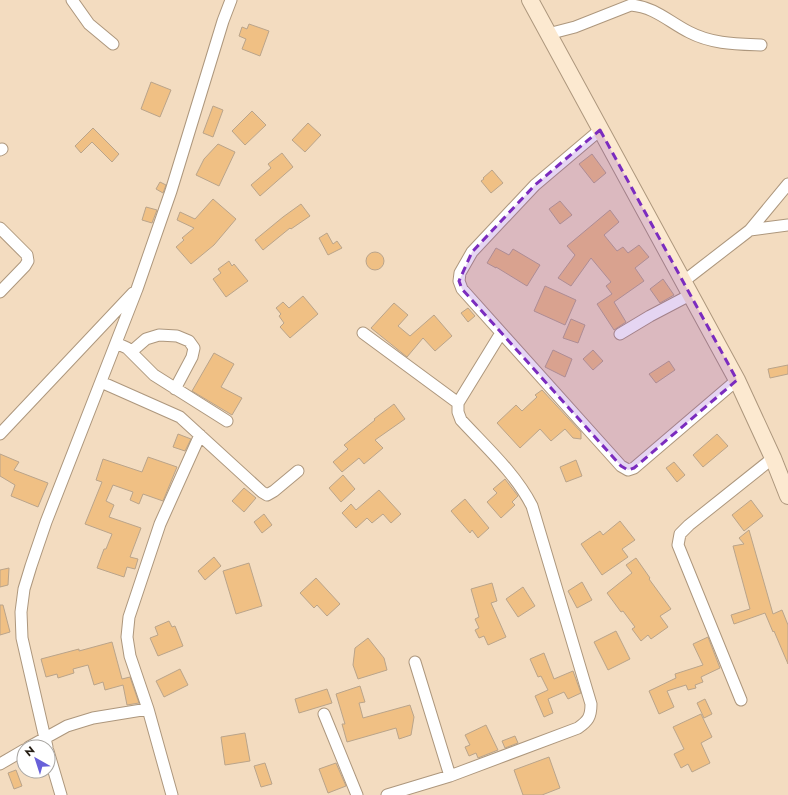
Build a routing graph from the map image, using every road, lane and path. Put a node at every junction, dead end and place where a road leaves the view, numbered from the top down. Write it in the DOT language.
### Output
graph roads {
  1 [pos="72,0"];
  2 [pos="231,0"];
  3 [pos="530,0"];
  4 [pos="548,34"];
  5 [pos="113,44"];
  6 [pos="761,45"];
  7 [pos="600,130"];
  8 [pos="788,184"];
  9 [pos="788,225"];
  10 [pos="0,228"];
  11 [pos="750,230"];
  12 [pos="687,288"];
  13 [pos="137,289"];
  14 [pos="0,292"];
  15 [pos="501,333"];
  16 [pos="363,334"];
  17 [pos="620,334"];
  18 [pos="116,343"];
  19 [pos="131,352"];
  20 [pos="737,380"];
  21 [pos="101,382"];
  22 [pos="175,389"];
  23 [pos="458,403"];
  24 [pos="227,421"];
  25 [pos="0,434"];
  26 [pos="200,435"];
  27 [pos="773,458"];
  28 [pos="298,471"];
  29 [pos="788,496"];
  30 [pos="415,662"];
  31 [pos="741,700"];
  32 [pos="148,709"];
  33 [pos="324,714"];
  34 [pos="45,739"];
  35 [pos="51,739"];
  36 [pos="16,755"];
  37 [pos="0,764"];
  38 [pos="450,776"];
  39 [pos="56,778"];
  40 [pos="61,795"];
  41 [pos="172,795"];
  42 [pos="357,795"];
  43 [pos="387,795"];
  1 -- 5 [label="street"];
  2 -- 13 [label="street"];
  3 -- 4 [label="main road"];
  4 -- 6 [label="street"];
  4 -- 7 [label="main road"];
  7 -- 12 [label="main road"];
  7 -- 15 [label="street"];
  8 -- 11 [label="street"];
  9 -- 11 [label="street"];
  10 -- 14 [label="street"];
  11 -- 12 [label="street"];
  12 -- 17 [label="street"];
  12 -- 20 [label="main road"];
  13 -- 18 [label="street"];
  13 -- 25 [label="street"];
  15 -- 20 [label="street"];
  15 -- 23 [label="street"];
  16 -- 23 [label="street"];
  18 -- 19 [label="street"];
  18 -- 21 [label="street"];
  19 -- 22 [label="street"];
  19 -- 22 [label="street"];
  20 -- 27 [label="main road"];
  21 -- 26 [label="street"];
  21 -- 34 [label="street"];
  22 -- 24 [label="street"];
  23 -- 38 [label="street"];
  26 -- 28 [label="street"];
  26 -- 32 [label="street"];
  27 -- 29 [label="main road"];
  27 -- 31 [label="street"];
  30 -- 38 [label="street"];
  32 -- 35 [label="street"];
  32 -- 41 [label="street"];
  33 -- 42 [label="street"];
  36 -- 37 [label="street"];
  38 -- 43 [label="street"];
  39 -- 40 [label="street"];
}
